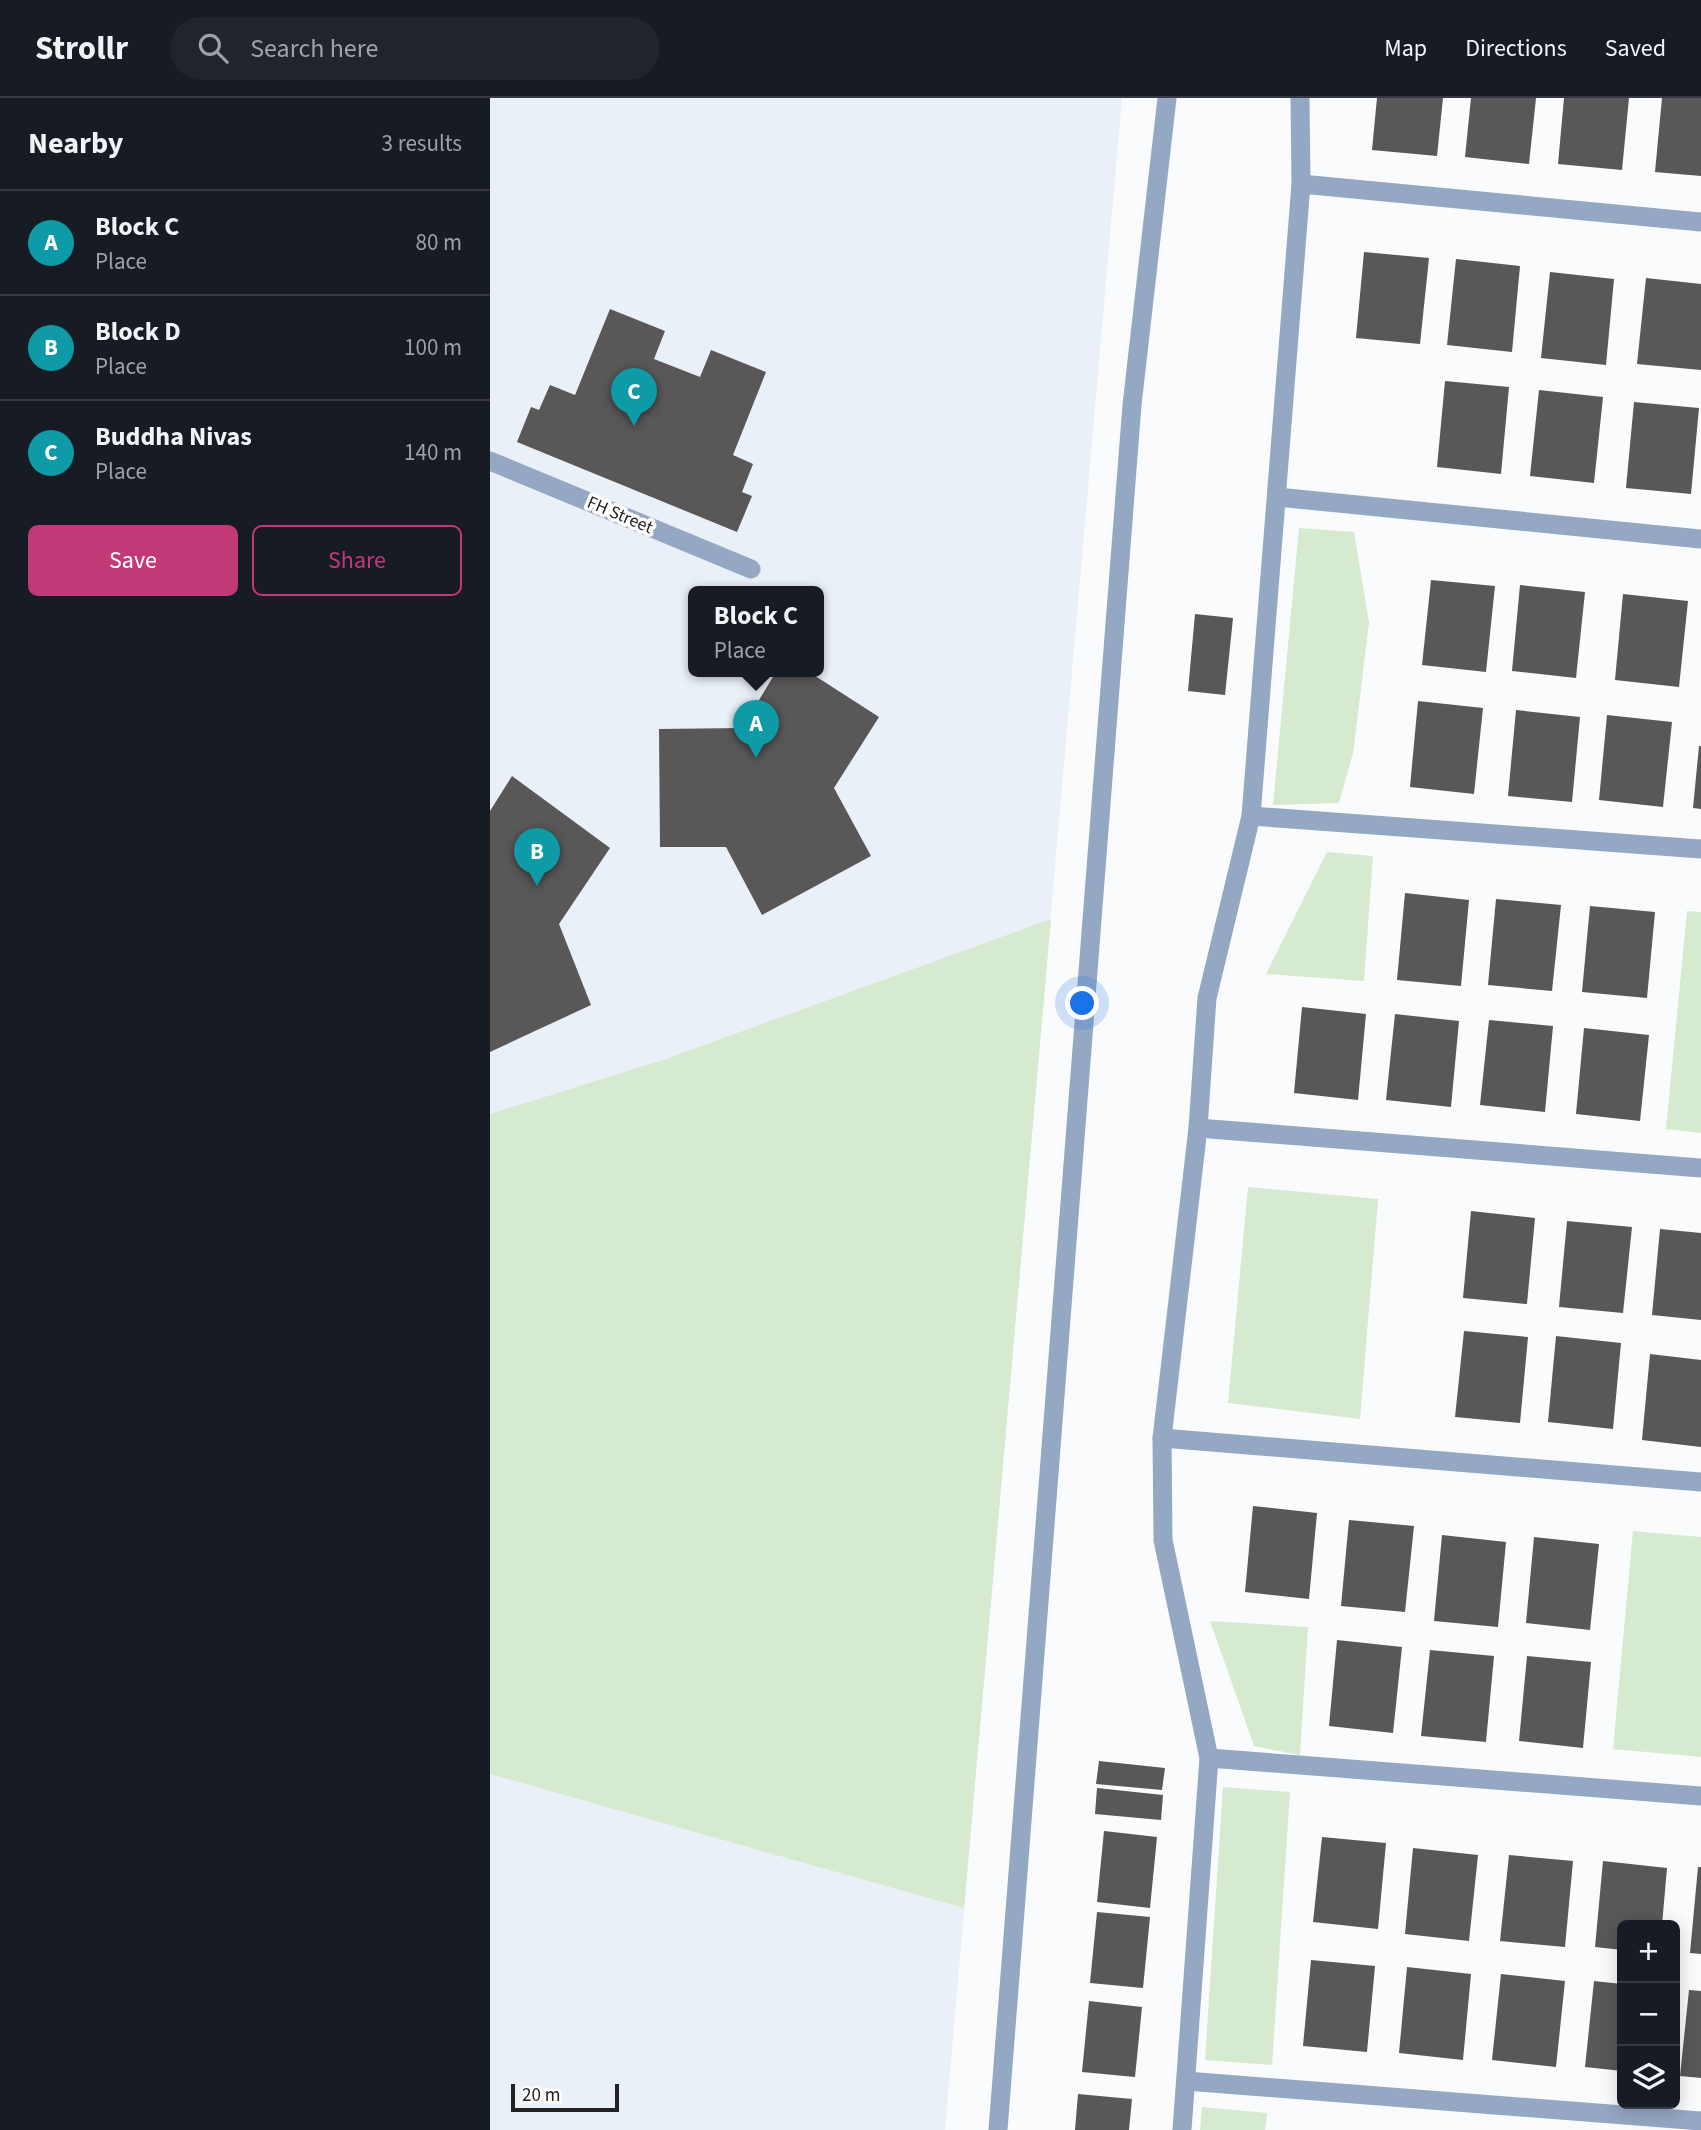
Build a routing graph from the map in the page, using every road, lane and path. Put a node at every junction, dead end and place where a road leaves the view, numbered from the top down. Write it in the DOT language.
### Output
graph roads {
  1 [pos="1167,98"];
  2 [pos="1300,98"];
  3 [pos="1301,184"];
  4 [pos="1701,222"];
  5 [pos="490,461"];
  6 [pos="1277,497"];
  7 [pos="1701,539"];
  8 [pos="751,569"];
  9 [pos="1251,816"];
  10 [pos="1701,849"];
  11 [pos="1198,1128"];
  12 [pos="1701,1168"];
  13 [pos="1162,1438"];
  14 [pos="1701,1482"];
  15 [pos="1209,1758"];
  16 [pos="1701,1796"];
  17 [pos="1186,2081"];
  18 [pos="1701,2121"];
  19 [pos="998,2130"];
  20 [pos="1182,2130"];
  1 -- 19 [label="street"];
  2 -- 3 [label="street"];
  3 -- 4 [label="street"];
  3 -- 6 [label="street"];
  5 -- 8 [label="street, FH Street"];
  6 -- 7 [label="street"];
  6 -- 9 [label="street"];
  9 -- 10 [label="street"];
  9 -- 11 [label="street"];
  11 -- 12 [label="street"];
  11 -- 13 [label="street"];
  13 -- 14 [label="street"];
  13 -- 15 [label="street"];
  15 -- 16 [label="street"];
  15 -- 17 [label="street"];
  17 -- 18 [label="street"];
  17 -- 20 [label="street"];
}
